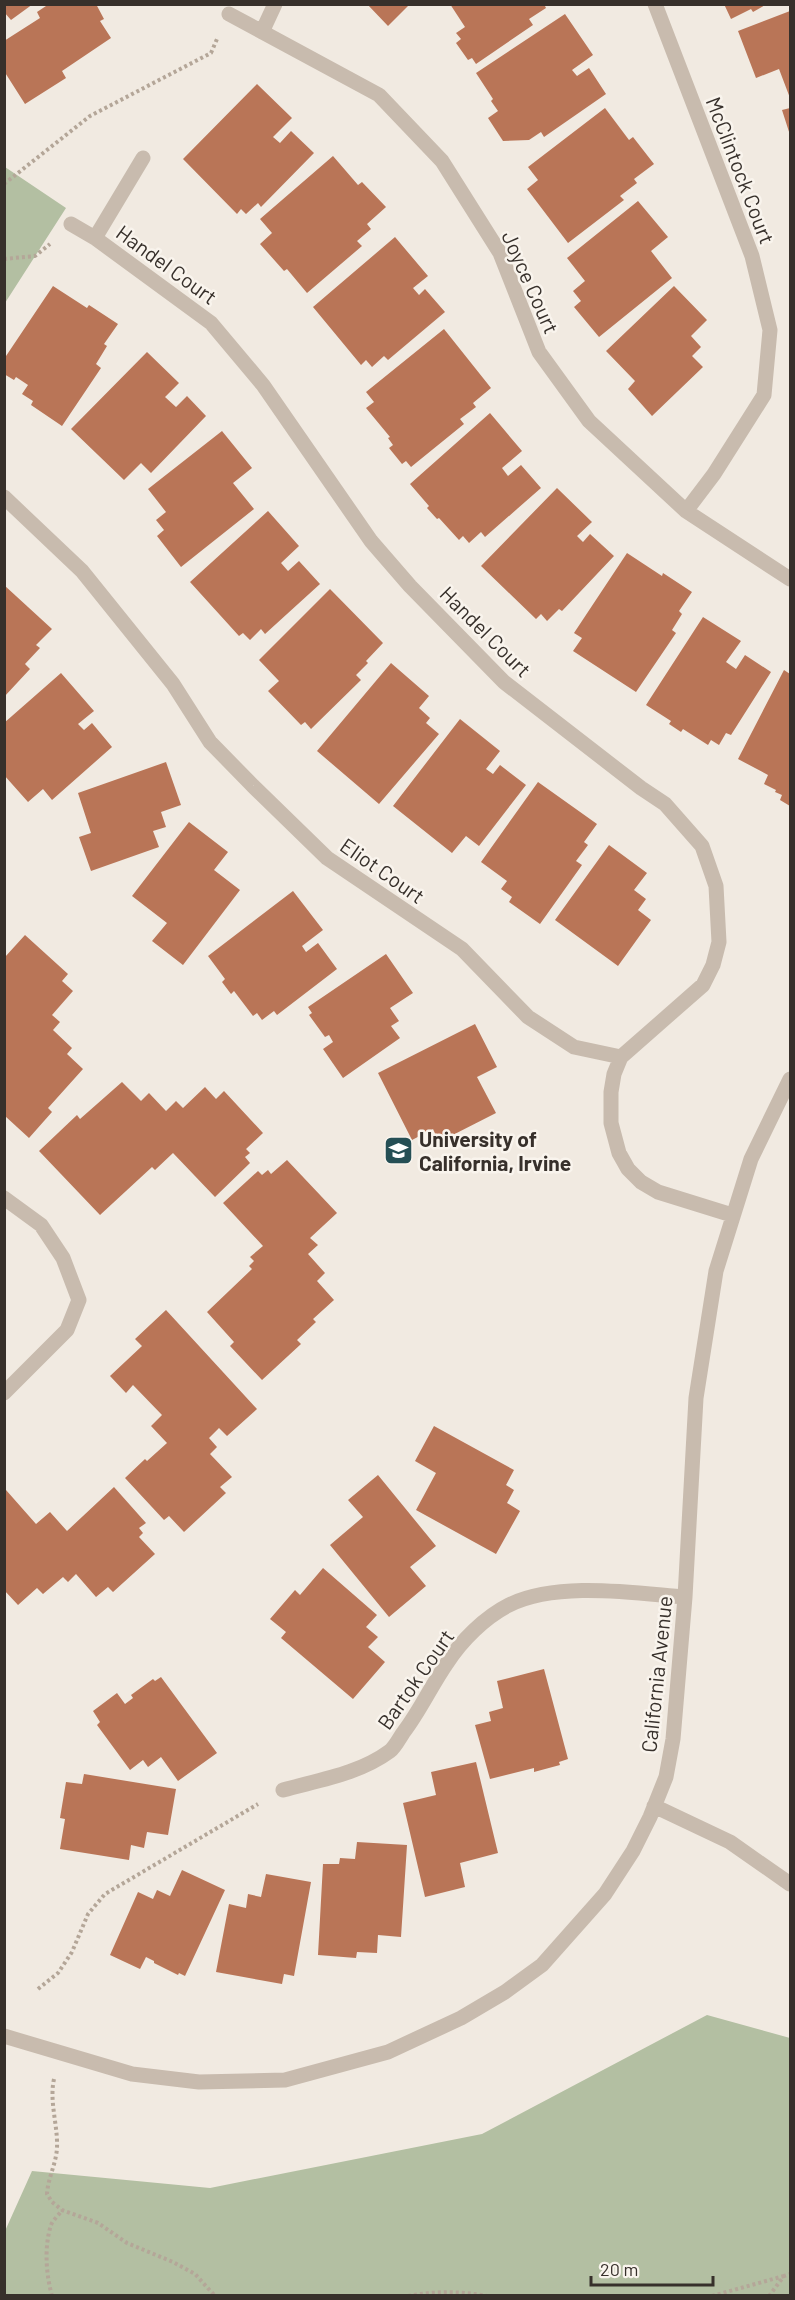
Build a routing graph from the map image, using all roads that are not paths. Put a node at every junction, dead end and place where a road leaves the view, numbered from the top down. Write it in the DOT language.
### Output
graph roads {
  1 [pos="275,4"];
  2 [pos="655,4"];
  3 [pos="229,14"];
  4 [pos="262,32"];
  5 [pos="143,158"];
  6 [pos="71,224"];
  7 [pos="95,238"];
  8 [pos="4,497"];
  9 [pos="686,511"];
  10 [pos="790,579"];
  11 [pos="621,1057"];
  12 [pos="790,1079"];
  13 [pos="4,1198"];
  14 [pos="732,1215"];
  15 [pos="4,1393"];
  16 [pos="686,1597"];
  17 [pos="283,1790"];
  18 [pos="654,1806"];
  19 [pos="790,1884"];
  20 [pos="4,2036"];
  1 -- 4 [label="street"];
  2 -- 9 [label="street, McClintock Court"];
  3 -- 4 [label="street, Joyce Court"];
  4 -- 9 [label="street, Joyce Court"];
  5 -- 7 [label="street, Handel Court"];
  6 -- 7 [label="street, Handel Court"];
  7 -- 11 [label="street, Handel Court"];
  8 -- 11 [label="street, Eliot Court"];
  9 -- 10 [label="street, Joyce Court"];
  11 -- 14 [label="street"];
  12 -- 14 [label="street, California Avenue"];
  13 -- 15 [label="street"];
  14 -- 16 [label="street, California Avenue"];
  16 -- 17 [label="street, Bartok Court"];
  16 -- 18 [label="street, California Avenue"];
  18 -- 19 [label="street"];
  18 -- 20 [label="street, California Avenue"];
}
